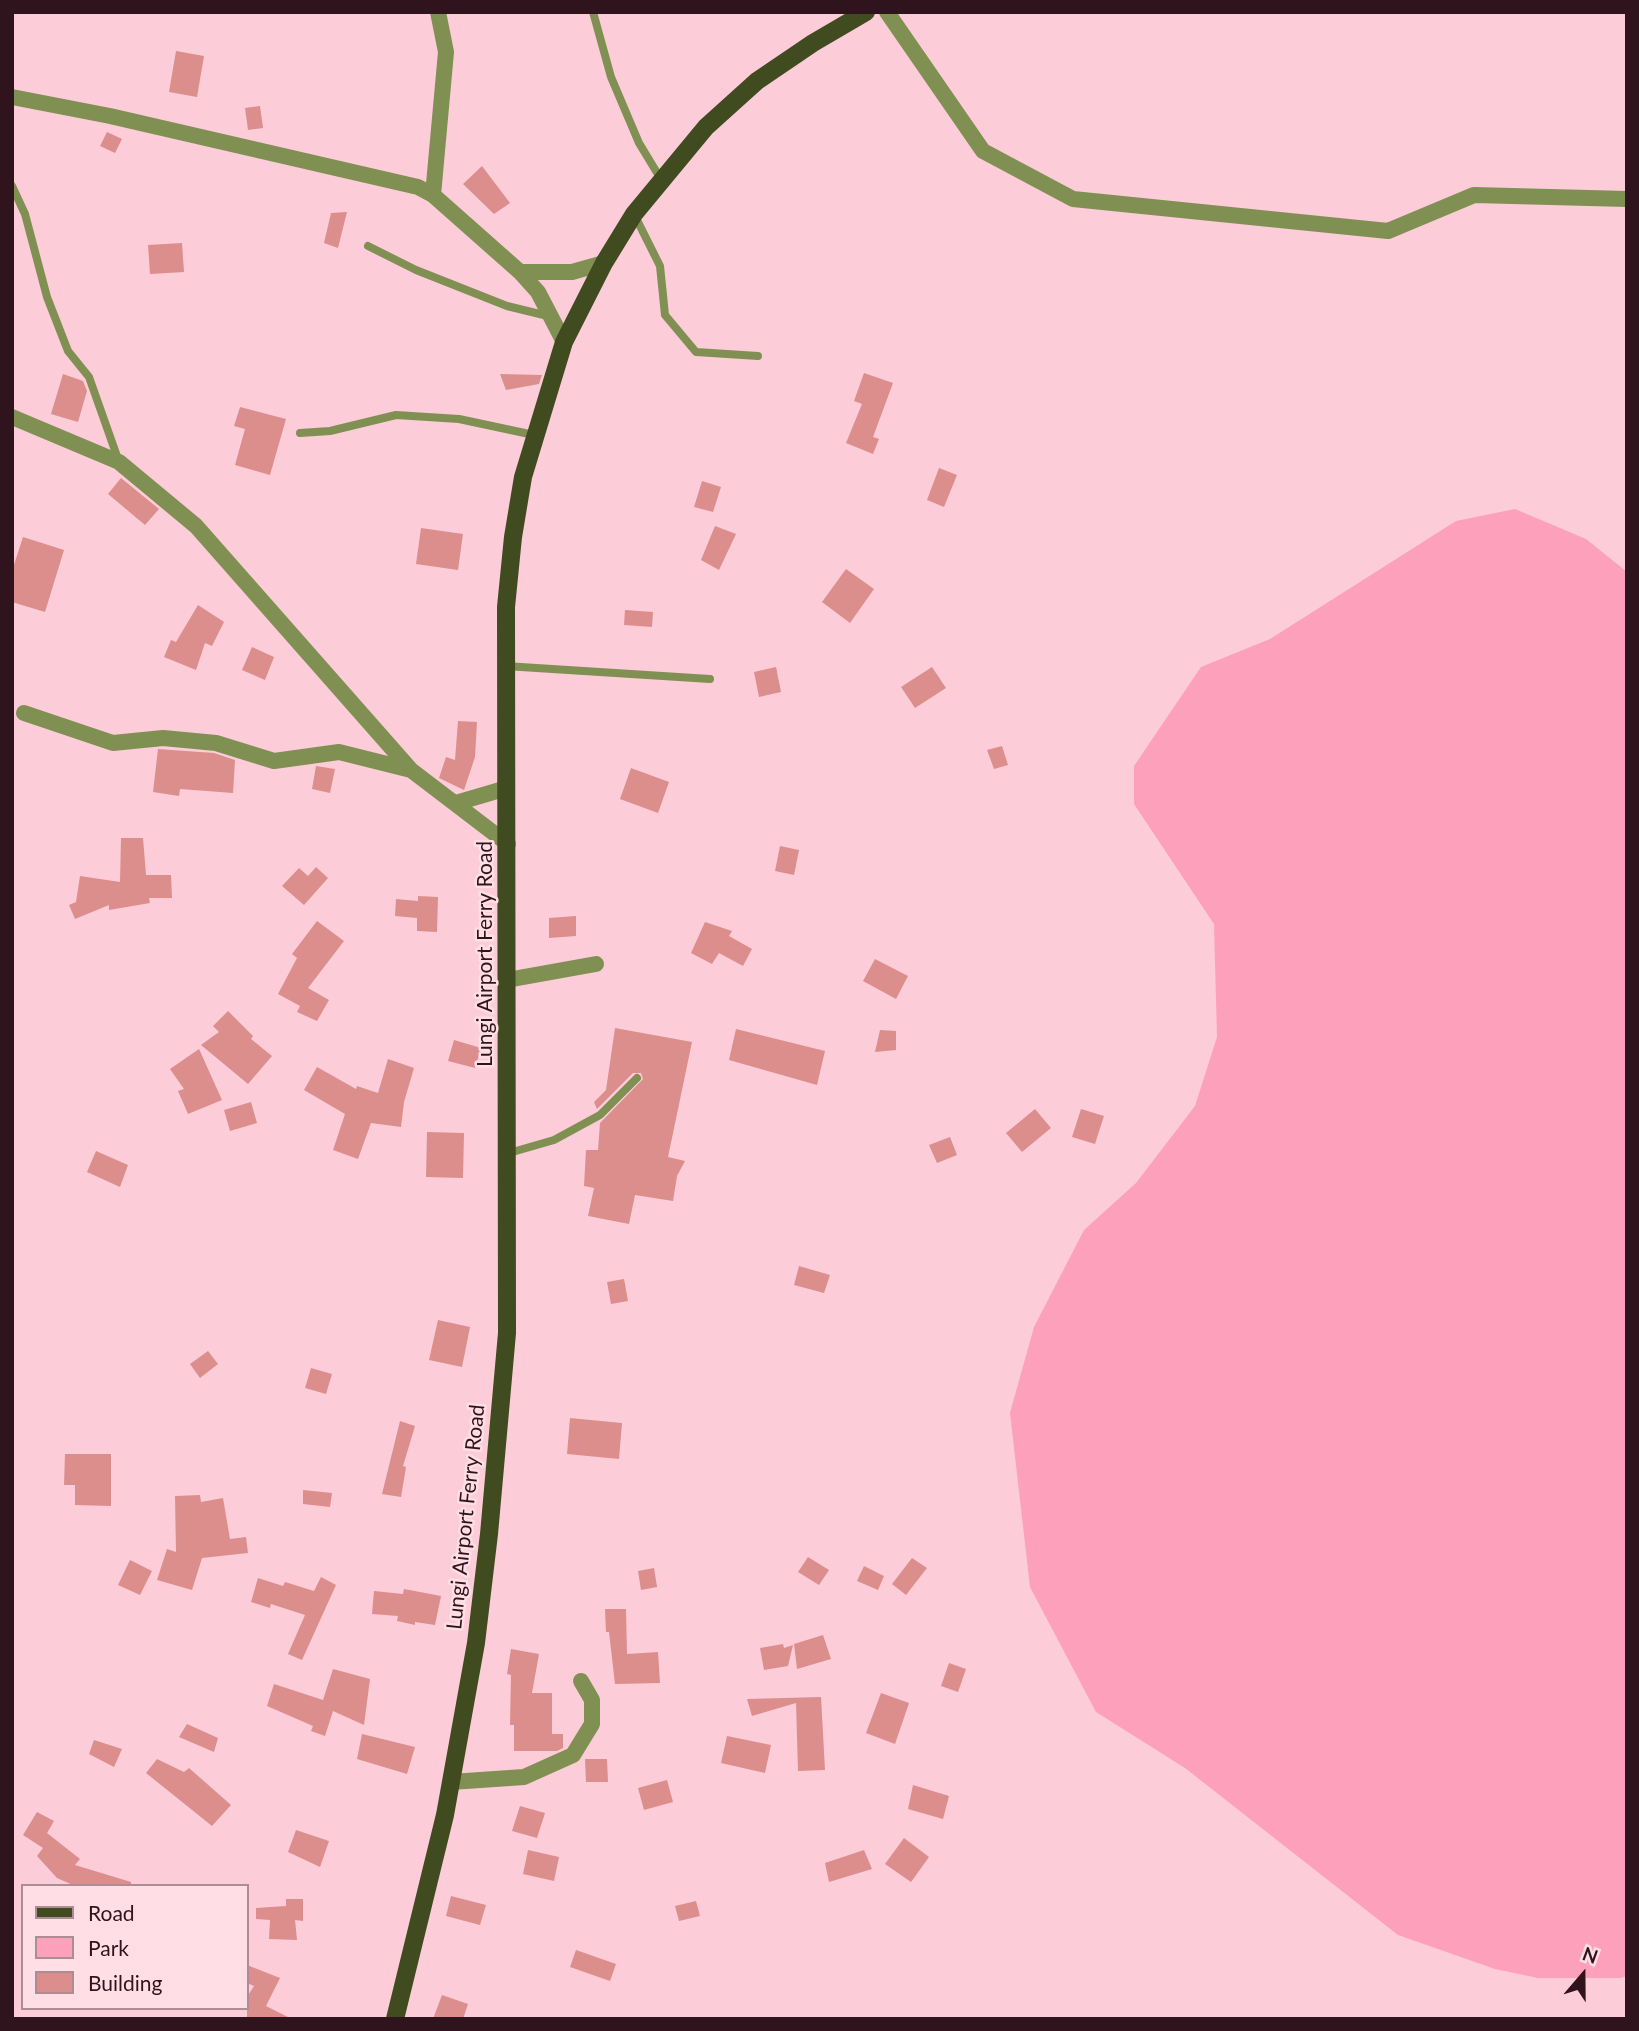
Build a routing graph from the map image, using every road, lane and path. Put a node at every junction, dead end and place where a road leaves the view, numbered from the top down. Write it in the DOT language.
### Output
graph roads {
  1 [pos="438,12"];
  2 [pos="593,12"];
  3 [pos="866,12"];
  4 [pos="887,12"];
  5 [pos="12,97"];
  6 [pos="662,181"];
  7 [pos="12,187"];
  8 [pos="433,195"];
  9 [pos="1627,199"];
  10 [pos="634,214"];
  11 [pos="368,246"];
  12 [pos="604,263"];
  13 [pos="520,272"];
  14 [pos="551,317"];
  15 [pos="564,342"];
  16 [pos="758,356"];
  17 [pos="12,417"];
  18 [pos="300,433"];
  19 [pos="534,436"];
  20 [pos="119,462"];
  21 [pos="505,666"];
  22 [pos="710,679"];
  23 [pos="24,713"];
  24 [pos="411,770"];
  25 [pos="507,788"];
  26 [pos="456,803"];
  27 [pos="508,844"];
  28 [pos="596,964"];
  29 [pos="507,980"];
  30 [pos="637,1078"];
  31 [pos="509,1153"];
  32 [pos="581,1681"];
  33 [pos="451,1782"];
  34 [pos="395,2019"];
  1 -- 8 [label="street"];
  2 -- 6 [label="lane"];
  3 -- 6 [label="main road, Lungi Airport Ferry Road"];
  4 -- 9 [label="street"];
  5 -- 8 [label="street"];
  6 -- 10 [label="main road, Lungi Airport Ferry Road"];
  7 -- 20 [label="lane"];
  8 -- 13 [label="street"];
  10 -- 12 [label="main road, Lungi Airport Ferry Road"];
  10 -- 16 [label="lane"];
  11 -- 14 [label="lane"];
  12 -- 13 [label="street"];
  12 -- 15 [label="main road, Lungi Airport Ferry Road"];
  13 -- 14 [label="street"];
  14 -- 15 [label="street"];
  15 -- 19 [label="main road, Lungi Airport Ferry Road"];
  17 -- 20 [label="street"];
  18 -- 19 [label="lane"];
  19 -- 21 [label="main road, Lungi Airport Ferry Road"];
  20 -- 24 [label="street"];
  21 -- 22 [label="lane"];
  21 -- 25 [label="main road, Lungi Airport Ferry Road"];
  23 -- 24 [label="street"];
  24 -- 26 [label="street"];
  25 -- 26 [label="street"];
  25 -- 27 [label="main road, Lungi Airport Ferry Road"];
  26 -- 27 [label="street"];
  27 -- 29 [label="main road, Lungi Airport Ferry Road"];
  28 -- 29 [label="street"];
  29 -- 31 [label="main road, Lungi Airport Ferry Road"];
  30 -- 31 [label="lane"];
  31 -- 33 [label="main road, Lungi Airport Ferry Road"];
  32 -- 33 [label="street"];
  33 -- 34 [label="main road, Lungi Airport Ferry Road"];
}
